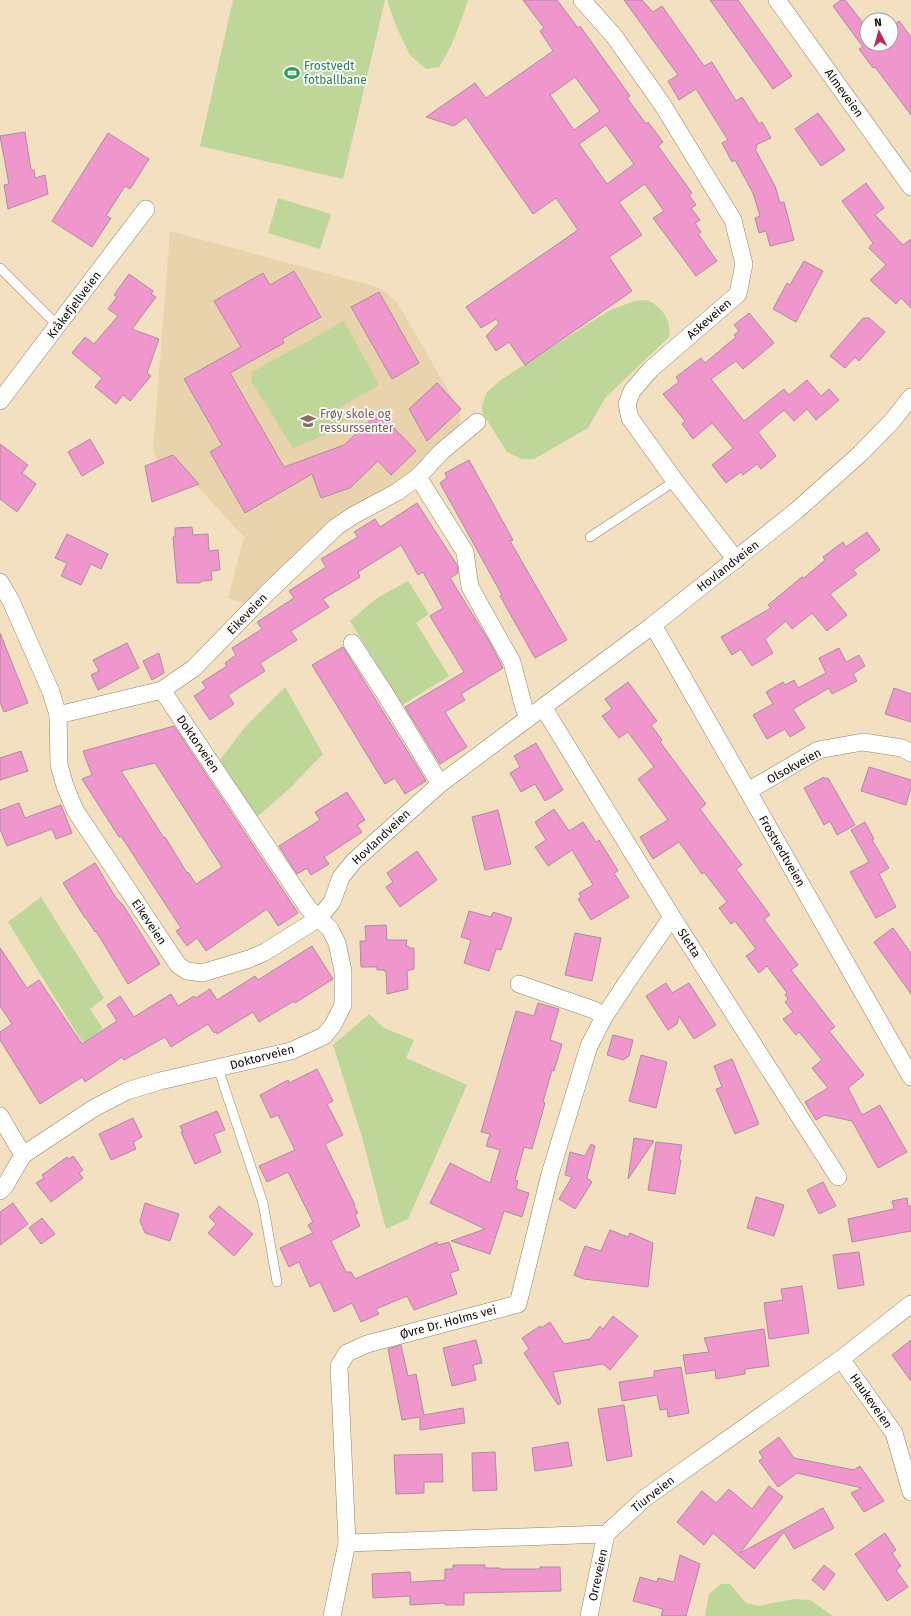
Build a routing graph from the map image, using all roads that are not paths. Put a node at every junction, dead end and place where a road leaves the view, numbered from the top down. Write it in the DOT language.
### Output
graph roads {
  1 [pos="582,0"];
  2 [pos="777,0"];
  3 [pos="911,187"];
  4 [pos="146,209"];
  5 [pos="0,268"];
  6 [pos="58,326"];
  7 [pos="911,397"];
  8 [pos="0,401"];
  9 [pos="477,422"];
  10 [pos="418,477"];
  11 [pos="675,481"];
  12 [pos="590,537"];
  13 [pos="736,560"];
  14 [pos="0,582"];
  15 [pos="653,625"];
  16 [pos="352,643"];
  17 [pos="162,690"];
  18 [pos="543,707"];
  19 [pos="58,715"];
  20 [pos="528,717"];
  21 [pos="911,753"];
  22 [pos="440,784"];
  23 [pos="748,791"];
  24 [pos="672,917"];
  25 [pos="319,918"];
  26 [pos="518,984"];
  27 [pos="604,1017"];
  28 [pos="218,1068"];
  29 [pos="911,1077"];
  30 [pos="0,1116"];
  31 [pos="23,1154"];
  32 [pos="838,1177"];
  33 [pos="0,1191"];
  34 [pos="277,1282"];
  35 [pos="911,1304"];
  36 [pos="841,1359"];
  37 [pos="911,1492"];
  38 [pos="606,1534"];
  39 [pos="348,1542"];
  40 [pos="332,1616"];
  41 [pos="589,1616"];
  1 -- 11 [label="street, Askeveien"];
  2 -- 3 [label="street, Almeveien"];
  4 -- 6 [label="street, Kråkefjellveien"];
  5 -- 6 [label="lane"];
  6 -- 8 [label="street, Kråkefjellveien"];
  7 -- 13 [label="street, Hovlandveien"];
  9 -- 10 [label="street"];
  10 -- 17 [label="street, Eikeveien"];
  10 -- 20 [label="street"];
  11 -- 12 [label="lane"];
  11 -- 13 [label="street, Askeveien"];
  13 -- 15 [label="street, Hovlandveien"];
  14 -- 19 [label="street, Eikeveien"];
  15 -- 18 [label="street, Hovlandveien"];
  15 -- 23 [label="street, Frostvedtveien"];
  16 -- 22 [label="street"];
  17 -- 19 [label="street, Eikeveien"];
  17 -- 25 [label="street, Doktorveien"];
  18 -- 20 [label="street, Hovlandveien"];
  18 -- 24 [label="street, Sletta"];
  19 -- 25 [label="street, Eikeveien"];
  20 -- 22 [label="street, Hovlandveien"];
  21 -- 23 [label="street, Olsokveien"];
  22 -- 25 [label="street, Hovlandveien"];
  23 -- 29 [label="street, Frostvedtveien"];
  24 -- 27 [label="street, Øvre Dr. Holms vei"];
  24 -- 32 [label="street, Sletta"];
  25 -- 28 [label="street, Doktorveien"];
  26 -- 27 [label="street"];
  27 -- 39 [label="street, Øvre Dr. Holms vei"];
  28 -- 31 [label="street, Doktorveien"];
  28 -- 34 [label="lane"];
  30 -- 31 [label="street"];
  31 -- 33 [label="street, Doktorveien"];
  35 -- 36 [label="street, Tiurveien"];
  36 -- 37 [label="street, Haukeveien"];
  36 -- 38 [label="street, Tiurveien"];
  38 -- 39 [label="street"];
  38 -- 41 [label="street, Orreveien"];
  39 -- 40 [label="street, Øvre Dr. Holms vei"];
}
